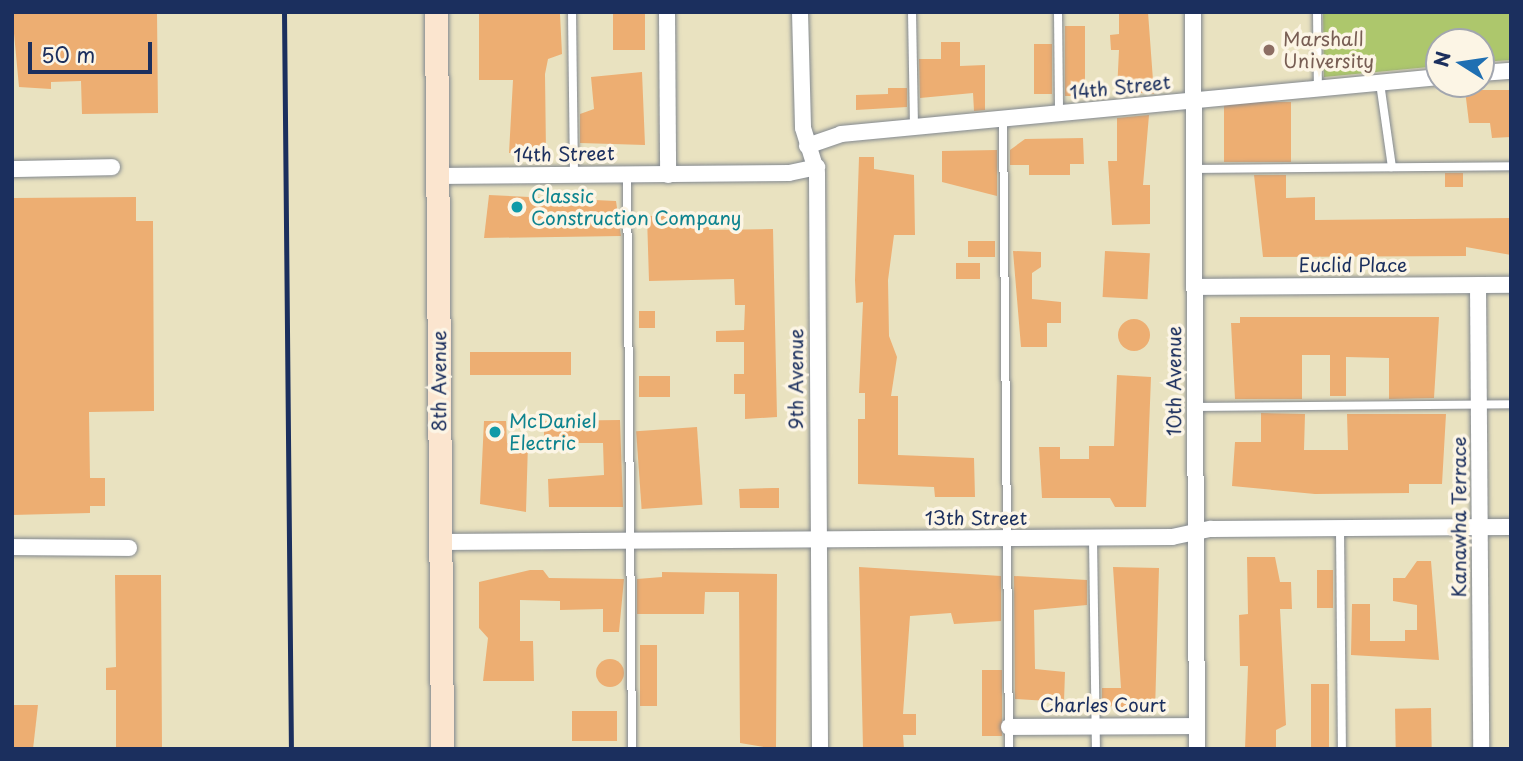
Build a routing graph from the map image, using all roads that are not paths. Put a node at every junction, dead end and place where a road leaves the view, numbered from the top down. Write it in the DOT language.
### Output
graph roads {
  1 [pos="436,12"];
  2 [pos="572,12"];
  3 [pos="667,12"];
  4 [pos="800,12"];
  5 [pos="912,12"];
  6 [pos="1058,12"];
  7 [pos="1193,12"];
  8 [pos="1317,12"];
  9 [pos="1425,78"];
  10 [pos="1380,83"];
  11 [pos="1318,89"];
  12 [pos="1194,101"];
  13 [pos="1059,114"];
  14 [pos="1003,119"];
  15 [pos="914,127"];
  16 [pos="807,146"];
  17 [pos="1511,166"];
  18 [pos="112,167"];
  19 [pos="817,167"];
  20 [pos="1392,167"];
  21 [pos="12,169"];
  22 [pos="1193,169"];
  23 [pos="627,174"];
  24 [pos="574,175"];
  25 [pos="668,175"];
  26 [pos="438,176"];
  27 [pos="1478,285"];
  28 [pos="1511,285"];
  29 [pos="1195,287"];
  30 [pos="1479,404"];
  31 [pos="1511,404"];
  32 [pos="1196,407"];
  33 [pos="1511,527"];
  34 [pos="1480,528"];
  35 [pos="1340,529"];
  36 [pos="1196,532"];
  37 [pos="1007,538"];
  38 [pos="1093,538"];
  39 [pos="818,540"];
  40 [pos="631,541"];
  41 [pos="440,542"];
  42 [pos="12,547"];
  43 [pos="129,548"];
  44 [pos="1095,726"];
  45 [pos="1197,726"];
  46 [pos="1009,727"];
  47 [pos="442,749"];
  48 [pos="632,749"];
  49 [pos="820,749"];
  50 [pos="1009,749"];
  51 [pos="1096,749"];
  52 [pos="1198,749"];
  53 [pos="1342,749"];
  54 [pos="1481,749"];
  1 -- 26 [label="main road, 8th Avenue"];
  2 -- 24 [label="lane"];
  3 -- 25 [label="street"];
  4 -- 16 [label="street, 9th Avenue"];
  5 -- 15 [label="lane"];
  6 -- 13 [label="lane"];
  7 -- 12 [label="street, 10th Avenue"];
  8 -- 11 [label="lane"];
  9 -- 10 [label="street, 14th Street"];
  10 -- 11 [label="street, 14th Street"];
  10 -- 20 [label="lane"];
  11 -- 12 [label="street, 14th Street"];
  12 -- 13 [label="street, 14th Street"];
  12 -- 22 [label="street, 10th Avenue"];
  13 -- 14 [label="street, 14th Street"];
  14 -- 15 [label="street, 14th Street"];
  14 -- 37 [label="lane"];
  15 -- 16 [label="street, 14th Street"];
  16 -- 19 [label="street, 9th Avenue"];
  17 -- 20 [label="lane"];
  18 -- 21 [label="street"];
  19 -- 25 [label="street, 14th Street"];
  19 -- 39 [label="street, 9th Avenue"];
  20 -- 22 [label="lane"];
  22 -- 29 [label="street, 10th Avenue"];
  23 -- 24 [label="street, 14th Street"];
  23 -- 25 [label="street, 14th Street"];
  23 -- 40 [label="lane"];
  24 -- 26 [label="street, 14th Street"];
  26 -- 41 [label="main road, 8th Avenue"];
  27 -- 28 [label="street, Euclid Place"];
  27 -- 29 [label="street, Euclid Place"];
  27 -- 30 [label="street, Kanawha Terrace"];
  29 -- 32 [label="street, 10th Avenue"];
  30 -- 31 [label="lane"];
  30 -- 32 [label="lane"];
  30 -- 34 [label="street, Kanawha Terrace"];
  32 -- 36 [label="street, 10th Avenue"];
  33 -- 34 [label="street, 13th Street"];
  34 -- 35 [label="street, 13th Street"];
  34 -- 54 [label="street, Kanawha Terrace"];
  35 -- 36 [label="street, 13th Street"];
  35 -- 53 [label="lane"];
  36 -- 38 [label="street, 13th Street"];
  36 -- 45 [label="street, 10th Avenue"];
  37 -- 38 [label="street, 13th Street"];
  37 -- 39 [label="street, 13th Street"];
  37 -- 46 [label="lane"];
  38 -- 44 [label="lane"];
  39 -- 40 [label="street, 13th Street"];
  39 -- 49 [label="street, 9th Avenue"];
  40 -- 41 [label="street, 13th Street"];
  40 -- 48 [label="lane"];
  41 -- 47 [label="main road, 8th Avenue"];
  42 -- 43 [label="street"];
  44 -- 45 [label="street, Charles Court"];
  44 -- 46 [label="street, Charles Court"];
  44 -- 51 [label="lane"];
  45 -- 52 [label="street, 10th Avenue"];
  46 -- 50 [label="lane"];
}
